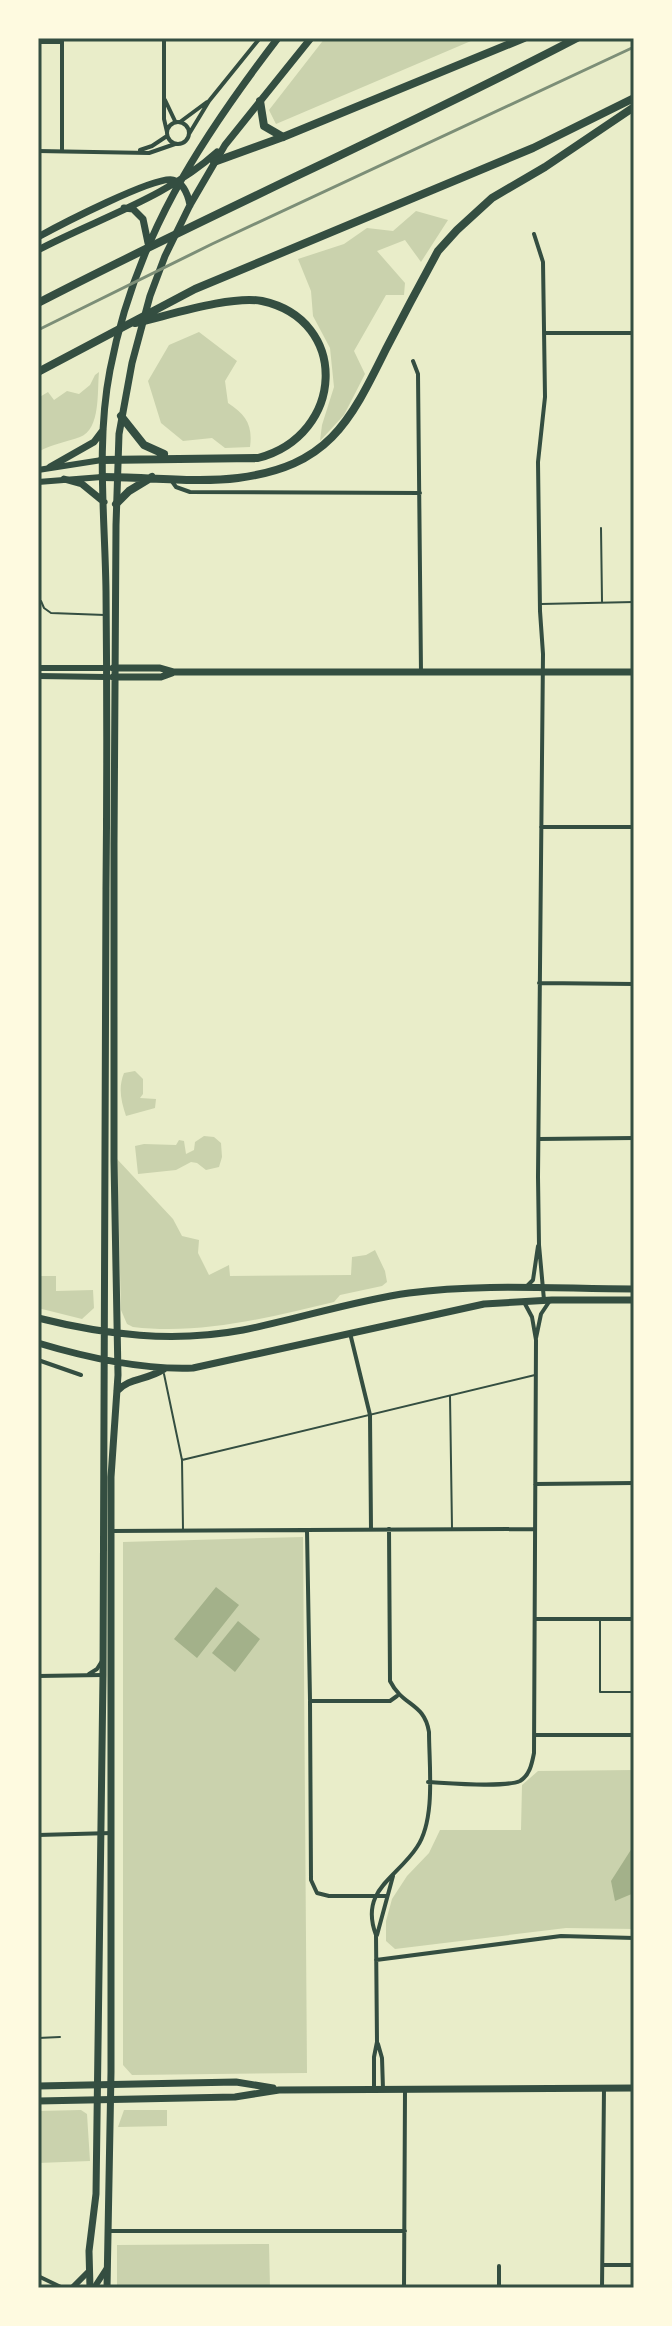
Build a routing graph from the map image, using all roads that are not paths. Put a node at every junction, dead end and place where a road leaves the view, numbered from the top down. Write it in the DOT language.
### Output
graph roads {
  1 [pos="164,38"];
  2 [pos="260,38"];
  3 [pos="278,38"];
  4 [pos="311,38"];
  5 [pos="524,38"];
  6 [pos="577,38"];
  7 [pos="62,40"];
  8 [pos="38,42"];
  9 [pos="165,98"];
  10 [pos="634,98"];
  11 [pos="209,101"];
  12 [pos="260,101"];
  13 [pos="634,107"];
  14 [pos="178,122"];
  15 [pos="167,134"];
  16 [pos="189,134"];
  17 [pos="283,137"];
  18 [pos="175,144"];
  19 [pos="225,145"];
  20 [pos="38,151"];
  21 [pos="62,151"];
  22 [pos="138,151"];
  23 [pos="214,162"];
  24 [pos="200,167"];
  25 [pos="184,173"];
  26 [pos="164,180"];
  27 [pos="180,184"];
  28 [pos="190,205"];
  29 [pos="122,208"];
  30 [pos="534,234"];
  31 [pos="38,237"];
  32 [pos="148,244"];
  33 [pos="38,250"];
  34 [pos="38,303"];
  35 [pos="122,326"];
  36 [pos="544,333"];
  37 [pos="634,333"];
  38 [pos="413,361"];
  39 [pos="38,372"];
  40 [pos="121,416"];
  41 [pos="103,430"];
  42 [pos="176,457"];
  43 [pos="118,459"];
  44 [pos="102,460"];
  45 [pos="50,467"];
  46 [pos="38,470"];
  47 [pos="102,477"];
  48 [pos="117,477"];
  49 [pos="153,477"];
  50 [pos="169,477"];
  51 [pos="64,479"];
  52 [pos="38,482"];
  53 [pos="420,493"];
  54 [pos="104,502"];
  55 [pos="116,504"];
  56 [pos="601,528"];
  57 [pos="41,601"];
  58 [pos="602,602"];
  59 [pos="634,602"];
  60 [pos="540,604"];
  61 [pos="106,615"];
  62 [pos="38,668"];
  63 [pos="421,672"];
  64 [pos="543,672"];
  65 [pos="634,672"];
  66 [pos="111,673"];
  67 [pos="38,676"];
  68 [pos="541,827"];
  69 [pos="634,827"];
  70 [pos="539,983"];
  71 [pos="634,984"];
  72 [pos="634,1138"];
  73 [pos="539,1139"];
  74 [pos="539,1245"];
  75 [pos="522,1289"];
  76 [pos="544,1289"];
  77 [pos="634,1289"];
  78 [pos="548,1300"];
  79 [pos="634,1300"];
  80 [pos="523,1301"];
  81 [pos="38,1318"];
  82 [pos="104,1332"];
  83 [pos="350,1333"];
  84 [pos="116,1334"];
  85 [pos="536,1340"];
  86 [pos="38,1344"];
  87 [pos="104,1359"];
  88 [pos="38,1360"];
  89 [pos="117,1362"];
  90 [pos="164,1369"];
  91 [pos="81,1375"];
  92 [pos="536,1375"];
  93 [pos="117,1391"];
  94 [pos="450,1396"];
  95 [pos="370,1415"];
  96 [pos="182,1460"];
  97 [pos="634,1483"];
  98 [pos="535,1484"];
  99 [pos="371,1529"];
  100 [pos="389,1529"];
  101 [pos="452,1529"];
  102 [pos="535,1529"];
  103 [pos="108,1531"];
  104 [pos="183,1531"];
  105 [pos="307,1531"];
  106 [pos="535,1619"];
  107 [pos="600,1619"];
  108 [pos="634,1619"];
  109 [pos="103,1657"];
  110 [pos="87,1675"];
  111 [pos="103,1675"];
  112 [pos="112,1675"];
  113 [pos="38,1676"];
  114 [pos="634,1692"];
  115 [pos="397,1696"];
  116 [pos="310,1701"];
  117 [pos="534,1735"];
  118 [pos="634,1735"];
  119 [pos="428,1782"];
  120 [pos="100,1833"];
  121 [pos="112,1833"];
  122 [pos="38,1835"];
  123 [pos="393,1876"];
  124 [pos="375,1896"];
  125 [pos="387,1896"];
  126 [pos="376,1935"];
  127 [pos="634,1938"];
  128 [pos="376,1960"];
  129 [pos="60,2037"];
  130 [pos="38,2038"];
  131 [pos="98,2084"];
  132 [pos="111,2084"];
  133 [pos="38,2086"];
  134 [pos="604,2088"];
  135 [pos="634,2088"];
  136 [pos="378,2089"];
  137 [pos="405,2089"];
  138 [pos="279,2090"];
  139 [pos="97,2099"];
  140 [pos="111,2099"];
  141 [pos="38,2101"];
  142 [pos="108,2231"];
  143 [pos="405,2231"];
  144 [pos="603,2265"];
  145 [pos="634,2265"];
  146 [pos="499,2266"];
  147 [pos="107,2268"];
  148 [pos="89,2270"];
  149 [pos="38,2276"];
  150 [pos="63,2288"];
  151 [pos="72,2288"];
  152 [pos="92,2288"];
  153 [pos="107,2288"];
  154 [pos="404,2288"];
  155 [pos="499,2288"];
  156 [pos="602,2288"];
  1 -- 9 [label="street"];
  2 -- 11 [label="street"];
  3 -- 25 [label="main road"];
  4 -- 12 [label="main road"];
  5 -- 17 [label="highway"];
  6 -- 34 [label="highway"];
  7 -- 8 [label="street"];
  7 -- 21 [label="street"];
  9 -- 14 [label="street"];
  9 -- 15 [label="street"];
  10 -- 35 [label="highway"];
  11 -- 14 [label="street"];
  11 -- 16 [label="street"];
  12 -- 17 [label="highway"];
  12 -- 19 [label="main road"];
  13 -- 50 [label="highway"];
  14 -- 15 [label="street"];
  14 -- 16 [label="street"];
  15 -- 18 [label="street"];
  15 -- 22 [label="street"];
  16 -- 18 [label="street"];
  17 -- 23 [label="highway"];
  18 -- 22 [label="street"];
  19 -- 23 [label="main road"];
  19 -- 24 [label="main road"];
  20 -- 21 [label="street"];
  21 -- 22 [label="street"];
  23 -- 24 [label="main road"];
  23 -- 27 [label="main road"];
  23 -- 28 [label="main road"];
  24 -- 25 [label="main road"];
  24 -- 27 [label="main road"];
  25 -- 26 [label="main road"];
  25 -- 27 [label="main road"];
  26 -- 27 [label="main road"];
  26 -- 31 [label="main road"];
  27 -- 28 [label="main road"];
  27 -- 29 [label="main road"];
  27 -- 32 [label="main road"];
  28 -- 40 [label="main road"];
  29 -- 32 [label="main road"];
  29 -- 33 [label="main road"];
  30 -- 36 [label="street"];
  32 -- 41 [label="main road"];
  35 -- 39 [label="highway"];
  35 -- 42 [label="highway"];
  36 -- 37 [label="street"];
  36 -- 60 [label="street"];
  38 -- 53 [label="street"];
  40 -- 42 [label="highway"];
  40 -- 43 [label="main road"];
  41 -- 44 [label="main road"];
  41 -- 45 [label="main road"];
  42 -- 43 [label="highway"];
  43 -- 44 [label="highway"];
  43 -- 48 [label="main road"];
  44 -- 45 [label="main road"];
  44 -- 47 [label="main road"];
  45 -- 46 [label="main road"];
  47 -- 48 [label="highway"];
  47 -- 51 [label="main road"];
  47 -- 54 [label="main road"];
  48 -- 49 [label="highway"];
  48 -- 55 [label="main road"];
  49 -- 50 [label="highway"];
  49 -- 55 [label="highway"];
  50 -- 53 [label="street"];
  51 -- 52 [label="main road"];
  51 -- 54 [label="main road"];
  53 -- 63 [label="street"];
  54 -- 61 [label="main road"];
  55 -- 66 [label="main road"];
  56 -- 58 [label="lane"];
  57 -- 61 [label="lane"];
  58 -- 59 [label="lane"];
  58 -- 60 [label="lane"];
  60 -- 64 [label="street"];
  61 -- 66 [label="main road"];
  62 -- 66 [label="main road"];
  63 -- 64 [label="main road"];
  63 -- 66 [label="main road"];
  64 -- 65 [label="main road"];
  64 -- 68 [label="street"];
  66 -- 67 [label="main road"];
  66 -- 82 [label="main road"];
  66 -- 84 [label="main road"];
  68 -- 69 [label="street"];
  68 -- 70 [label="street"];
  70 -- 71 [label="street"];
  70 -- 73 [label="street"];
  72 -- 73 [label="street"];
  73 -- 74 [label="street"];
  74 -- 75 [label="street"];
  74 -- 76 [label="street"];
  75 -- 76 [label="main road"];
  75 -- 84 [label="main road"];
  76 -- 77 [label="main road"];
  76 -- 78 [label="street"];
  78 -- 79 [label="main road"];
  78 -- 80 [label="main road"];
  78 -- 85 [label="street"];
  80 -- 83 [label="main road"];
  80 -- 85 [label="street"];
  81 -- 82 [label="main road"];
  82 -- 84 [label="main road"];
  82 -- 87 [label="main road"];
  83 -- 90 [label="main road"];
  83 -- 95 [label="street"];
  84 -- 89 [label="main road"];
  85 -- 92 [label="street"];
  86 -- 87 [label="main road"];
  87 -- 89 [label="main road"];
  87 -- 103 [label="main road"];
  88 -- 91 [label="street"];
  89 -- 90 [label="main road"];
  89 -- 93 [label="main road"];
  90 -- 93 [label="main road"];
  90 -- 96 [label="lane"];
  92 -- 94 [label="lane"];
  92 -- 98 [label="street"];
  93 -- 103 [label="main road"];
  94 -- 95 [label="lane"];
  94 -- 101 [label="lane"];
  95 -- 96 [label="lane"];
  95 -- 99 [label="street"];
  96 -- 104 [label="lane"];
  97 -- 98 [label="street"];
  98 -- 102 [label="street"];
  99 -- 100 [label="street"];
  99 -- 105 [label="street"];
  100 -- 101 [label="street"];
  100 -- 115 [label="street"];
  101 -- 102 [label="street"];
  102 -- 106 [label="street"];
  103 -- 104 [label="street"];
  103 -- 109 [label="main road"];
  103 -- 112 [label="main road"];
  104 -- 105 [label="street"];
  105 -- 116 [label="street"];
  106 -- 107 [label="street"];
  106 -- 117 [label="street"];
  107 -- 108 [label="street"];
  107 -- 114 [label="lane"];
  109 -- 110 [label="street"];
  109 -- 111 [label="main road"];
  110 -- 111 [label="street"];
  110 -- 113 [label="street"];
  111 -- 112 [label="street"];
  111 -- 120 [label="main road"];
  112 -- 121 [label="main road"];
  115 -- 116 [label="street"];
  115 -- 119 [label="street"];
  116 -- 124 [label="street"];
  117 -- 118 [label="street"];
  117 -- 119 [label="street"];
  119 -- 123 [label="street"];
  120 -- 121 [label="street"];
  120 -- 122 [label="street"];
  120 -- 131 [label="main road"];
  121 -- 132 [label="main road"];
  123 -- 124 [label="street"];
  123 -- 125 [label="street"];
  124 -- 125 [label="street"];
  124 -- 126 [label="street"];
  125 -- 126 [label="street"];
  126 -- 128 [label="street"];
  127 -- 128 [label="street"];
  128 -- 136 [label="street"];
  129 -- 130 [label="lane"];
  131 -- 132 [label="main road"];
  131 -- 133 [label="main road"];
  131 -- 139 [label="main road"];
  132 -- 138 [label="main road"];
  132 -- 140 [label="main road"];
  134 -- 135 [label="main road"];
  134 -- 137 [label="main road"];
  134 -- 144 [label="street"];
  136 -- 137 [label="main road"];
  136 -- 138 [label="main road"];
  137 -- 143 [label="street"];
  138 -- 140 [label="main road"];
  139 -- 140 [label="main road"];
  139 -- 141 [label="main road"];
  139 -- 148 [label="main road"];
  140 -- 142 [label="main road"];
  142 -- 143 [label="street"];
  142 -- 147 [label="main road"];
  143 -- 154 [label="street"];
  144 -- 145 [label="street"];
  144 -- 156 [label="street"];
  146 -- 155 [label="street"];
  147 -- 152 [label="main road"];
  147 -- 153 [label="main road"];
  148 -- 151 [label="main road"];
  148 -- 152 [label="main road"];
  149 -- 150 [label="street"];
}
